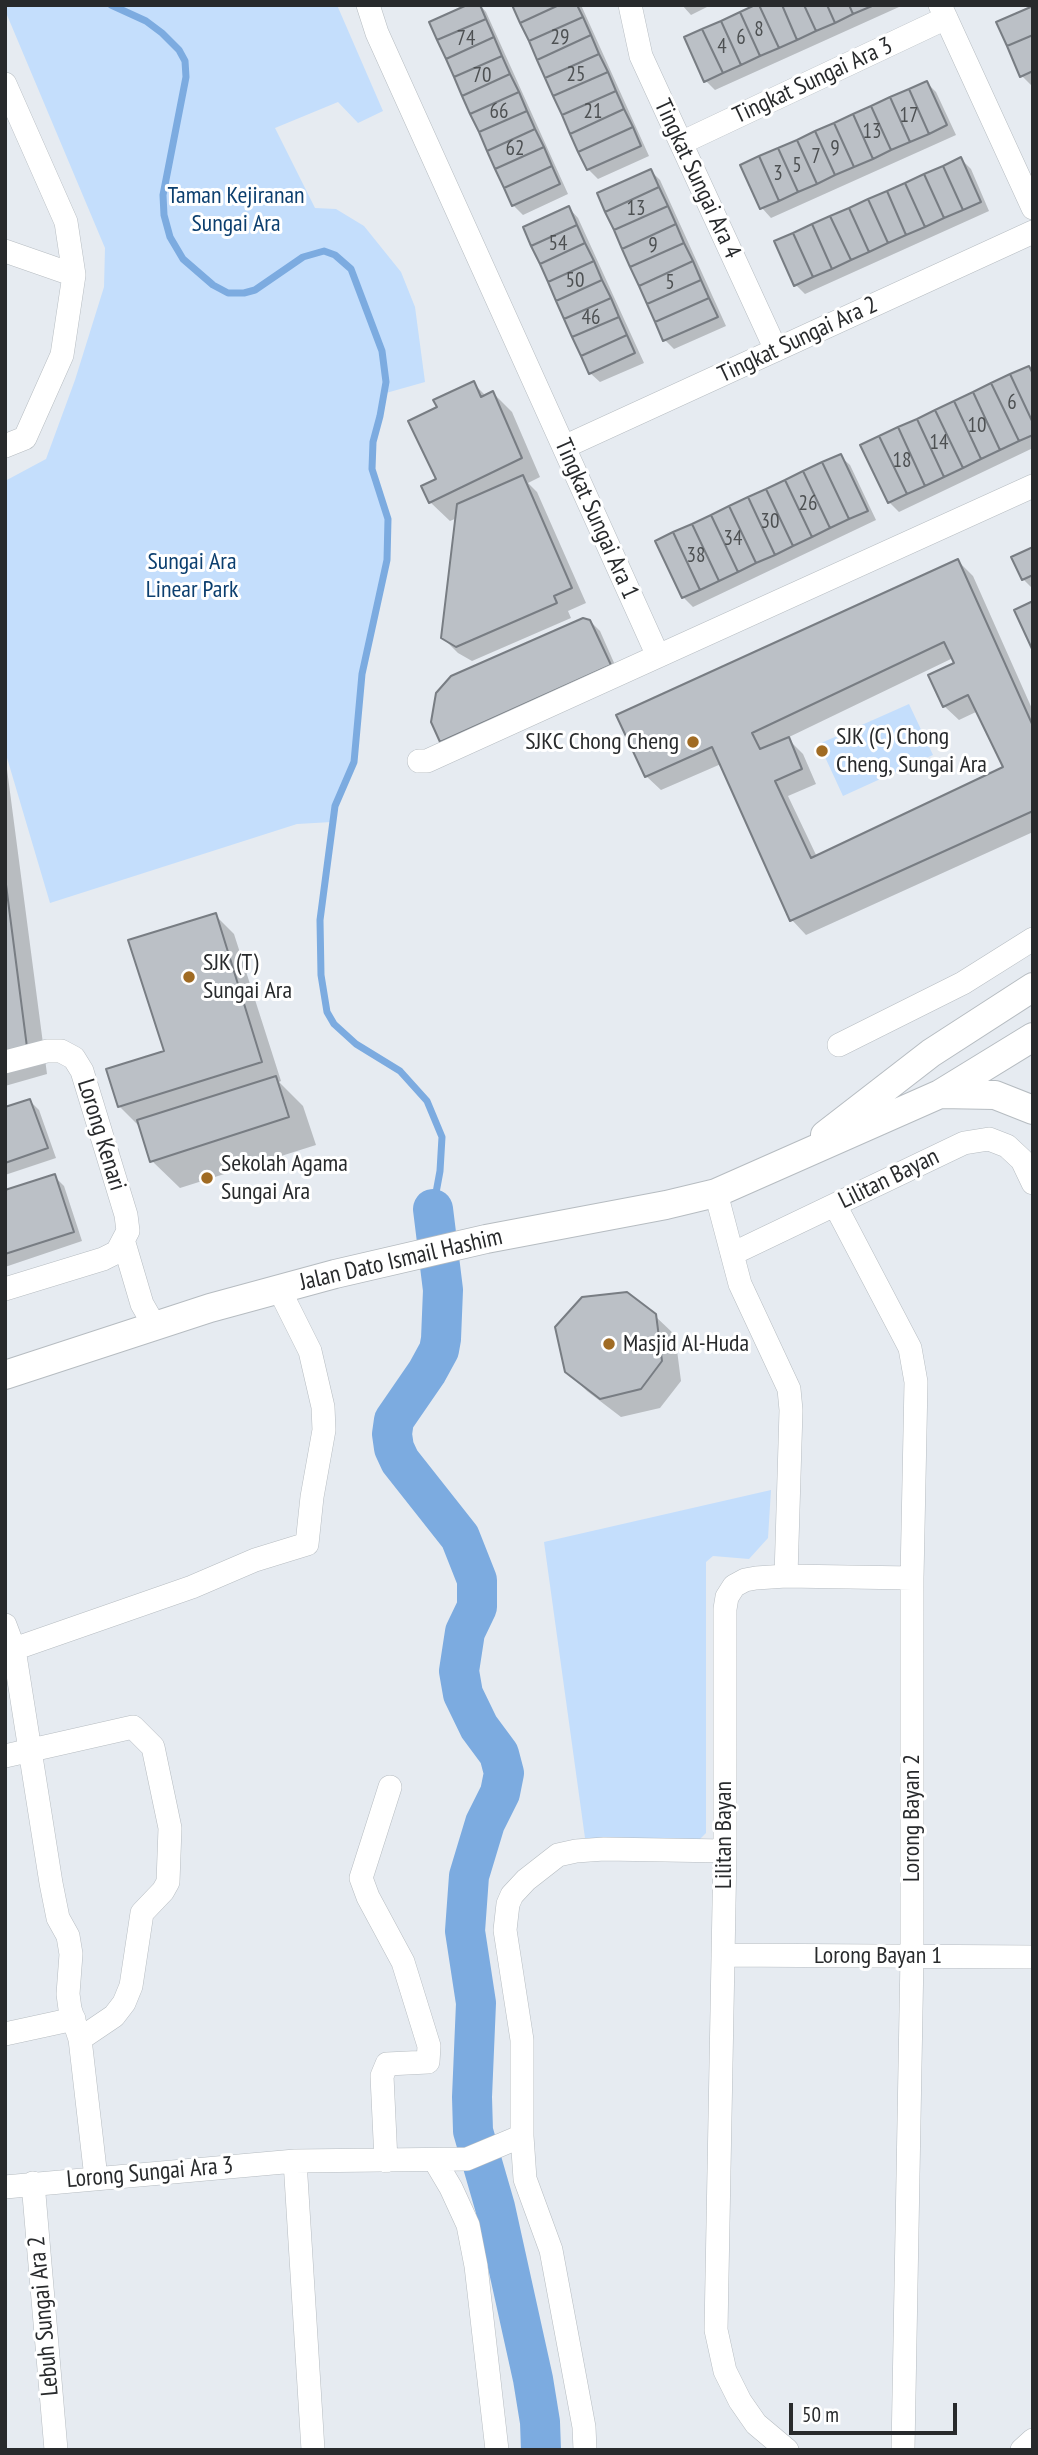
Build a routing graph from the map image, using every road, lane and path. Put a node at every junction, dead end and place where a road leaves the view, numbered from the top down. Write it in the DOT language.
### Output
graph roads {
  1 [pos="368,5"];
  2 [pos="630,5"];
  3 [pos="943,12"];
  4 [pos="5,84"];
  5 [pos="681,143"];
  6 [pos="1033,208"];
  7 [pos="1033,232"];
  8 [pos="5,251"];
  9 [pos="74,275"];
  10 [pos="776,350"];
  11 [pos="5,446"];
  12 [pos="564,447"];
  13 [pos="1033,486"];
  14 [pos="658,656"];
  15 [pos="419,761"];
  16 [pos="1033,939"];
  17 [pos="1033,987"];
  18 [pos="1004,1005"];
  19 [pos="839,1045"];
  20 [pos="1030,1047"];
  21 [pos="5,1062"];
  22 [pos="940,1094"];
  23 [pos="1033,1110"];
  24 [pos="799,1158"];
  25 [pos="1033,1183"];
  26 [pos="716,1193"];
  27 [pos="835,1205"];
  28 [pos="124,1243"];
  29 [pos="732,1254"];
  30 [pos="5,1289"];
  31 [pos="279,1289"];
  32 [pos="154,1325"];
  33 [pos="5,1375"];
  34 [pos="786,1576"];
  35 [pos="912,1578"];
  36 [pos="5,1625"];
  37 [pos="14,1649"];
  38 [pos="30,1751"];
  39 [pos="5,1756"];
  40 [pos="390,1787"];
  41 [pos="724,1851"];
  42 [pos="723,1955"];
  43 [pos="912,1956"];
  44 [pos="1033,1958"];
  45 [pos="77,2029"];
  46 [pos="5,2034"];
  47 [pos="518,2138"];
  48 [pos="295,2161"];
  49 [pos="386,2161"];
  50 [pos="435,2161"];
  51 [pos="96,2178"];
  52 [pos="33,2183"];
  53 [pos="5,2187"];
  54 [pos="1033,2440"];
  55 [pos="56,2450"];
  56 [pos="313,2450"];
  57 [pos="497,2450"];
  58 [pos="585,2450"];
  59 [pos="787,2450"];
  60 [pos="903,2450"];
  61 [pos="1022,2450"];
  1 -- 12 [label="street, Tingkat Sungai Ara 1"];
  2 -- 5 [label="street, Tingkat Sungai Ara 4"];
  3 -- 5 [label="street, Tingkat Sungai Ara 3"];
  3 -- 6 [label="street"];
  4 -- 9 [label="street"];
  5 -- 10 [label="street, Tingkat Sungai Ara 4"];
  7 -- 10 [label="street, Tingkat Sungai Ara 2"];
  8 -- 9 [label="street"];
  9 -- 11 [label="street"];
  10 -- 12 [label="street, Tingkat Sungai Ara 2"];
  12 -- 14 [label="street, Tingkat Sungai Ara 1"];
  13 -- 14 [label="street"];
  14 -- 15 [label="street"];
  16 -- 19 [label="street"];
  17 -- 18 [label="main road, Jalan Dato Ismail Hashim"];
  18 -- 20 [label="main road"];
  18 -- 24 [label="main road, Jalan Dato Ismail Hashim"];
  20 -- 22 [label="main road, Jalan Dato Ismail Hashim"];
  21 -- 28 [label="street, Lorong Kenari"];
  22 -- 23 [label="main road"];
  22 -- 24 [label="main road, Jalan Dato Ismail Hashim"];
  24 -- 26 [label="main road, Jalan Dato Ismail Hashim"];
  25 -- 27 [label="street, Lilitan Bayan"];
  26 -- 29 [label="street"];
  26 -- 31 [label="main road, Jalan Dato Ismail Hashim"];
  27 -- 29 [label="street, Lilitan Bayan"];
  27 -- 35 [label="street, Lorong Bayan 2"];
  28 -- 30 [label="street"];
  28 -- 32 [label="street, Lorong Kenari"];
  29 -- 34 [label="street"];
  31 -- 32 [label="main road, Jalan Dato Ismail Hashim"];
  31 -- 37 [label="street"];
  32 -- 33 [label="main road, Jalan Dato Ismail Hashim"];
  34 -- 35 [label="street, Lilitan Bayan"];
  34 -- 41 [label="street, Lilitan Bayan"];
  35 -- 43 [label="street, Lorong Bayan 2"];
  36 -- 37 [label="street"];
  37 -- 38 [label="street"];
  38 -- 39 [label="street"];
  38 -- 45 [label="street"];
  38 -- 45 [label="street"];
  40 -- 49 [label="street"];
  41 -- 42 [label="street, Lilitan Bayan"];
  41 -- 47 [label="street"];
  42 -- 43 [label="street, Lorong Bayan 1"];
  42 -- 59 [label="street, Lilitan Bayan"];
  43 -- 44 [label="street, Lorong Bayan 1"];
  43 -- 60 [label="street, Lorong Bayan 2"];
  45 -- 46 [label="street"];
  45 -- 51 [label="street"];
  47 -- 50 [label="street, Lorong Sungai Ara 3"];
  47 -- 58 [label="street"];
  48 -- 49 [label="street, Lorong Sungai Ara 3"];
  48 -- 51 [label="street, Lorong Sungai Ara 3"];
  48 -- 56 [label="street"];
  49 -- 50 [label="street, Lorong Sungai Ara 3"];
  50 -- 57 [label="street"];
  51 -- 52 [label="street, Lorong Sungai Ara 3"];
  52 -- 53 [label="street, Lorong Sungai Ara 3"];
  52 -- 55 [label="street, Lebuh Sungai Ara 2"];
  54 -- 61 [label="street"];
}
